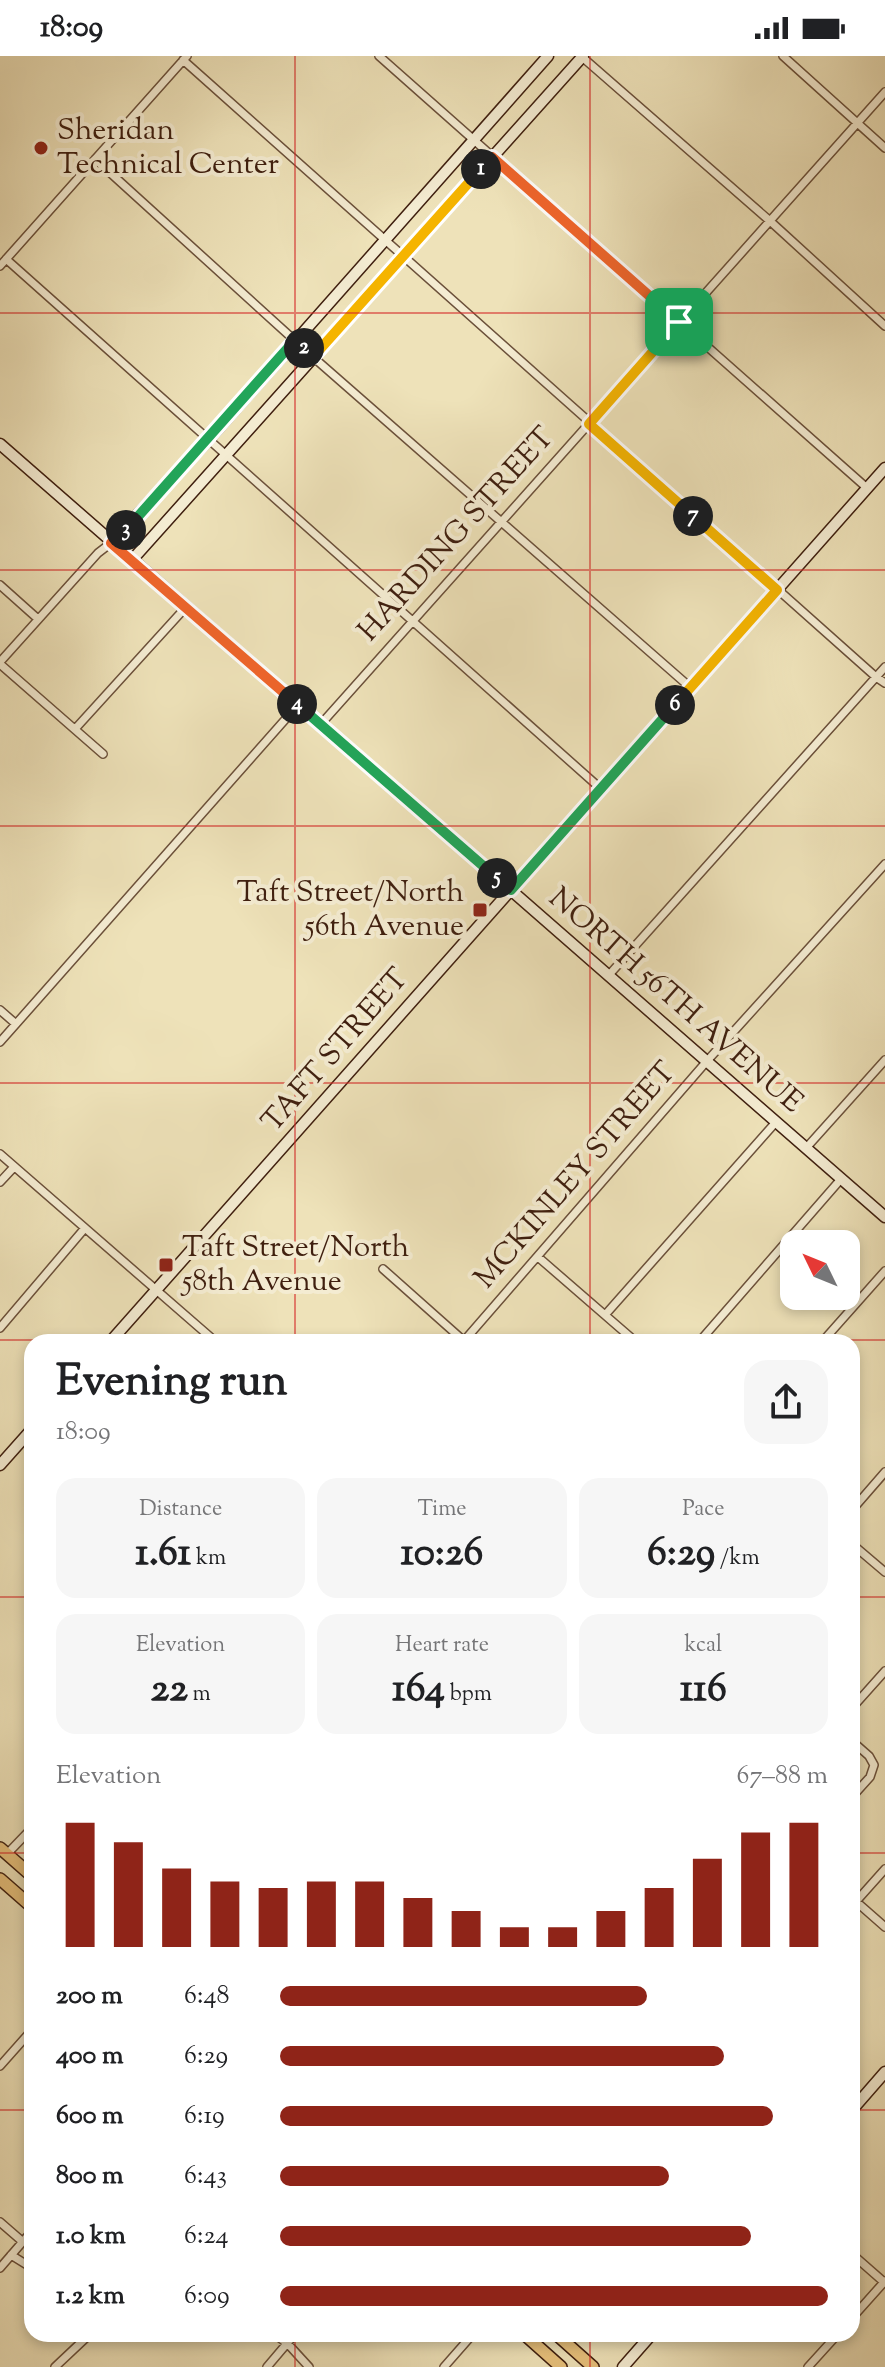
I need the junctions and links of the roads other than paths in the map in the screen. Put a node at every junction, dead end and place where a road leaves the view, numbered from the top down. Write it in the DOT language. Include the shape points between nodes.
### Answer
graph roads {
  1 [pos="379,56"];
  2 [pos="548,56"];
  3 [pos="582,56"];
  4 [pos="783,56"];
  5 [pos="185,58"];
  6 [pos="885,92"];
  7 [pos="858,123"];
  8 [pos="474,140"];
  9 [pos="885,148"];
  10 [pos="492,157"];
  11 [pos="95,159"];
  12 [pos="770,221"];
  13 [pos="385,240"];
  14 [pos="404,256"];
  15 [pos="3,262"];
  16 [pos="679,322"];
  17 [pos="885,326"];
  18 [pos="295,340"];
  19 [pos="313,357"];
  20 [pos="589,424"];
  21 [pos="208,440"];
  22 [pos="0,444"];
  23 [pos="225,456"];
  24 [pos="885,468"];
  25 [pos="867,488"];
  26 [pos="501,522"];
  27 [pos="111,543"];
  28 [pos="132,560"];
  29 [pos="0,585"];
  30 [pos="777,590"];
  31 [pos="186,607"];
  32 [pos="38,619"];
  33 [pos="411,622"];
  34 [pos="0,663"];
  35 [pos="885,667"];
  36 [pos="876,677"];
  37 [pos="885,683"];
  38 [pos="691,688"];
  39 [pos="298,705"];
  40 [pos="321,724"];
  41 [pos="75,729"];
  42 [pos="103,754"];
  43 [pos="600,788"];
  44 [pos="885,864"];
  45 [pos="511,890"];
  46 [pos="608,976"];
  47 [pos="0,1010"];
  48 [pos="16,1024"];
  49 [pos="0,1042"];
  50 [pos="885,1060"];
  51 [pos="707,1061"];
  52 [pos="776,1122"];
  53 [pos="807,1147"];
  54 [pos="0,1154"];
  55 [pos="14,1167"];
  56 [pos="841,1179"];
  57 [pos="0,1182"];
  58 [pos="885,1217"];
  59 [pos="85,1228"];
  60 [pos="538,1257"];
  61 [pos="383,1269"];
  62 [pos="885,1271"];
  63 [pos="157,1290"];
  64 [pos="605,1315"];
  65 [pos="0,1328"];
  66 [pos="117,1334"];
  67 [pos="207,1334"];
  68 [pos="456,1334"];
  69 [pos="470,1334"];
  70 [pos="627,1334"];
  71 [pos="706,1334"];
  72 [pos="829,1334"];
  73 [pos="24,1438"];
  74 [pos="0,1465"];
  75 [pos="885,1472"];
  76 [pos="860,1501"];
  77 [pos="860,1551"];
  78 [pos="885,1572"];
  79 [pos="885,1671"];
  80 [pos="860,1699"];
  81 [pos="860,1748"];
  82 [pos="860,1788"];
  83 [pos="24,1835"];
  84 [pos="2,1854"];
  85 [pos="885,1869"];
  86 [pos="24,1870"];
  87 [pos="0,1879"];
  88 [pos="860,1895"];
  89 [pos="24,1900"];
  90 [pos="860,1907"];
  91 [pos="885,1927"];
  92 [pos="24,2039"];
  93 [pos="0,2066"];
  94 [pos="885,2072"];
  95 [pos="860,2101"];
  96 [pos="0,2222"];
  97 [pos="23,2242"];
  98 [pos="11,2255"];
  99 [pos="860,2261"];
  100 [pos="24,2263"];
  101 [pos="0,2268"];
  102 [pos="885,2282"];
  103 [pos="860,2309"];
  104 [pos="82,2342"];
  105 [pos="466,2342"];
  106 [pos="533,2342"];
  107 [pos="565,2342"];
  108 [pos="645,2342"];
  109 [pos="831,2342"];
  110 [pos="287,2343"];
  111 [pos="55,2367"];
  112 [pos="267,2367"];
  113 [pos="309,2367"];
  114 [pos="444,2367"];
  115 [pos="561,2367"];
  116 [pos="593,2367"];
  117 [pos="623,2367"];
  118 [pos="808,2367"];
  1 -- 8 [label="street"];
  2 -- 8 [label="street"];
  3 -- 10 [label="street"];
  3 -- 12 [label="street"];
  4 -- 7 [label="street"];
  5 -- 11 [label="street"];
  5 -- 13 [label="street"];
  6 -- 7 [label="street, HARDING STREET"];
  7 -- 9 [label="street"];
  7 -- 12 [label="street, HARDING STREET"];
  8 -- 10 [label="street"];
  8 -- 13 [label="street"];
  10 -- 14 [label="street"];
  10 -- 16 [label="street"];
  11 -- 15 [label="street"];
  11 -- 18 [label="street"];
  12 -- 16 [label="street, HARDING STREET"];
  12 -- 17 [label="street"];
  13 -- 14 [label="street"];
  13 -- 18 [label="street"];
  14 -- 19 [label="street"];
  14 -- 20 [label="street"];
  15 -- 21 [label="street"];
  16 -- 20 [label="street, HARDING STREET"];
  16 -- 25 [label="street"];
  18 -- 19 [label="street"];
  18 -- 21 [label="street"];
  19 -- 23 [label="street"];
  19 -- 26 [label="street"];
  20 -- 26 [label="street, HARDING STREET"];
  20 -- 30 [label="street"];
  21 -- 23 [label="street"];
  21 -- 27 [label="street"];
  22 -- 27 [label="street, NORTH 56TH AVENUE"];
  23 -- 28 [label="street"];
  23 -- 33 [label="street"];
  24 -- 25 [label="street, TAFT STREET"];
  25 -- 30 [label="street, TAFT STREET"];
  26 -- 33 [label="street, HARDING STREET"];
  26 -- 38 [label="street"];
  27 -- 28 [label="street, NORTH 56TH AVENUE"];
  27 -- 32 [label="street"];
  28 -- 31 [label="street, NORTH 56TH AVENUE"];
  29 -- 32 [label="street"];
  30 -- 36 [label="street"];
  30 -- 38 [label="street, TAFT STREET"];
  31 -- 39 [label="street, NORTH 56TH AVENUE"];
  31 -- 41 [label="street"];
  32 -- 34 [label="street"];
  33 -- 40 [label="street, HARDING STREET"];
  33 -- 43 [label="street"];
  34 -- 41 [label="street"];
  35 -- 36 [label="street"];
  36 -- 37 [label="street"];
  36 -- 46 [label="street"];
  38 -- 43 [label="street, TAFT STREET"];
  39 -- 40 [label="street, NORTH 56TH AVENUE"];
  39 -- 48 [label="street"];
  40 -- 45 [label="street, NORTH 56TH AVENUE"];
  41 -- 42 [label="street"];
  43 -- 45 [label="street, TAFT STREET"];
  44 -- 51 [label="street, MCKINLEY STREET"];
  45 -- 46 [label="street, NORTH 56TH AVENUE"];
  45 -- 63 [label="street, TAFT STREET"];
  46 -- 51 [label="street, NORTH 56TH AVENUE"];
  47 -- 48 [label="street"];
  48 -- 49 [label="street"];
  50 -- 53 [label="street"];
  51 -- 52 [label="street, NORTH 56TH AVENUE"];
  51 -- 60 [label="street, MCKINLEY STREET"];
  52 -- 53 [label="street, NORTH 56TH AVENUE"];
  52 -- 64 [label="street"];
  53 -- 56 [label="street, NORTH 56TH AVENUE"];
  54 -- 55 [label="street"];
  55 -- 57 [label="street"];
  55 -- 59 [label="street"];
  56 -- 58 [label="street, NORTH 56TH AVENUE"];
  56 -- 71 [label="street"];
  59 -- 63 [label="street"];
  59 -- 65 [label="street"];
  60 -- 64 [label="street"];
  60 -- 69 [label="street, MCKINLEY STREET"];
  61 -- 68 [label="street"];
  62 -- 72 [label="street"];
  63 -- 66 [label="street, TAFT STREET"];
  63 -- 67 [label="street"];
  64 -- 70 [label="street"];
  73 -- 74 [label="street"];
  75 -- 76 [label="street"];
  77 -- 78 [label="street"];
  79 -- 80 [label="street"];
  81 -- 82 [label="street" via="874,1765"];
  83 -- 84 [label="street"];
  84 -- 86 [label="main road"];
  85 -- 88 [label="street"];
  87 -- 89 [label="main road"];
  90 -- 91 [label="street"];
  92 -- 93 [label="street"];
  94 -- 95 [label="street"];
  96 -- 97 [label="street"];
  97 -- 98 [label="street"];
  98 -- 100 [label="street"];
  98 -- 101 [label="street"];
  99 -- 102 [label="street"];
  102 -- 103 [label="street"];
  104 -- 111 [label="street"];
  105 -- 114 [label="street"];
  106 -- 115 [label="main road"];
  107 -- 116 [label="main road"];
  108 -- 117 [label="street"];
  109 -- 118 [label="street"];
  110 -- 112 [label="street"];
  110 -- 113 [label="street"];
}
